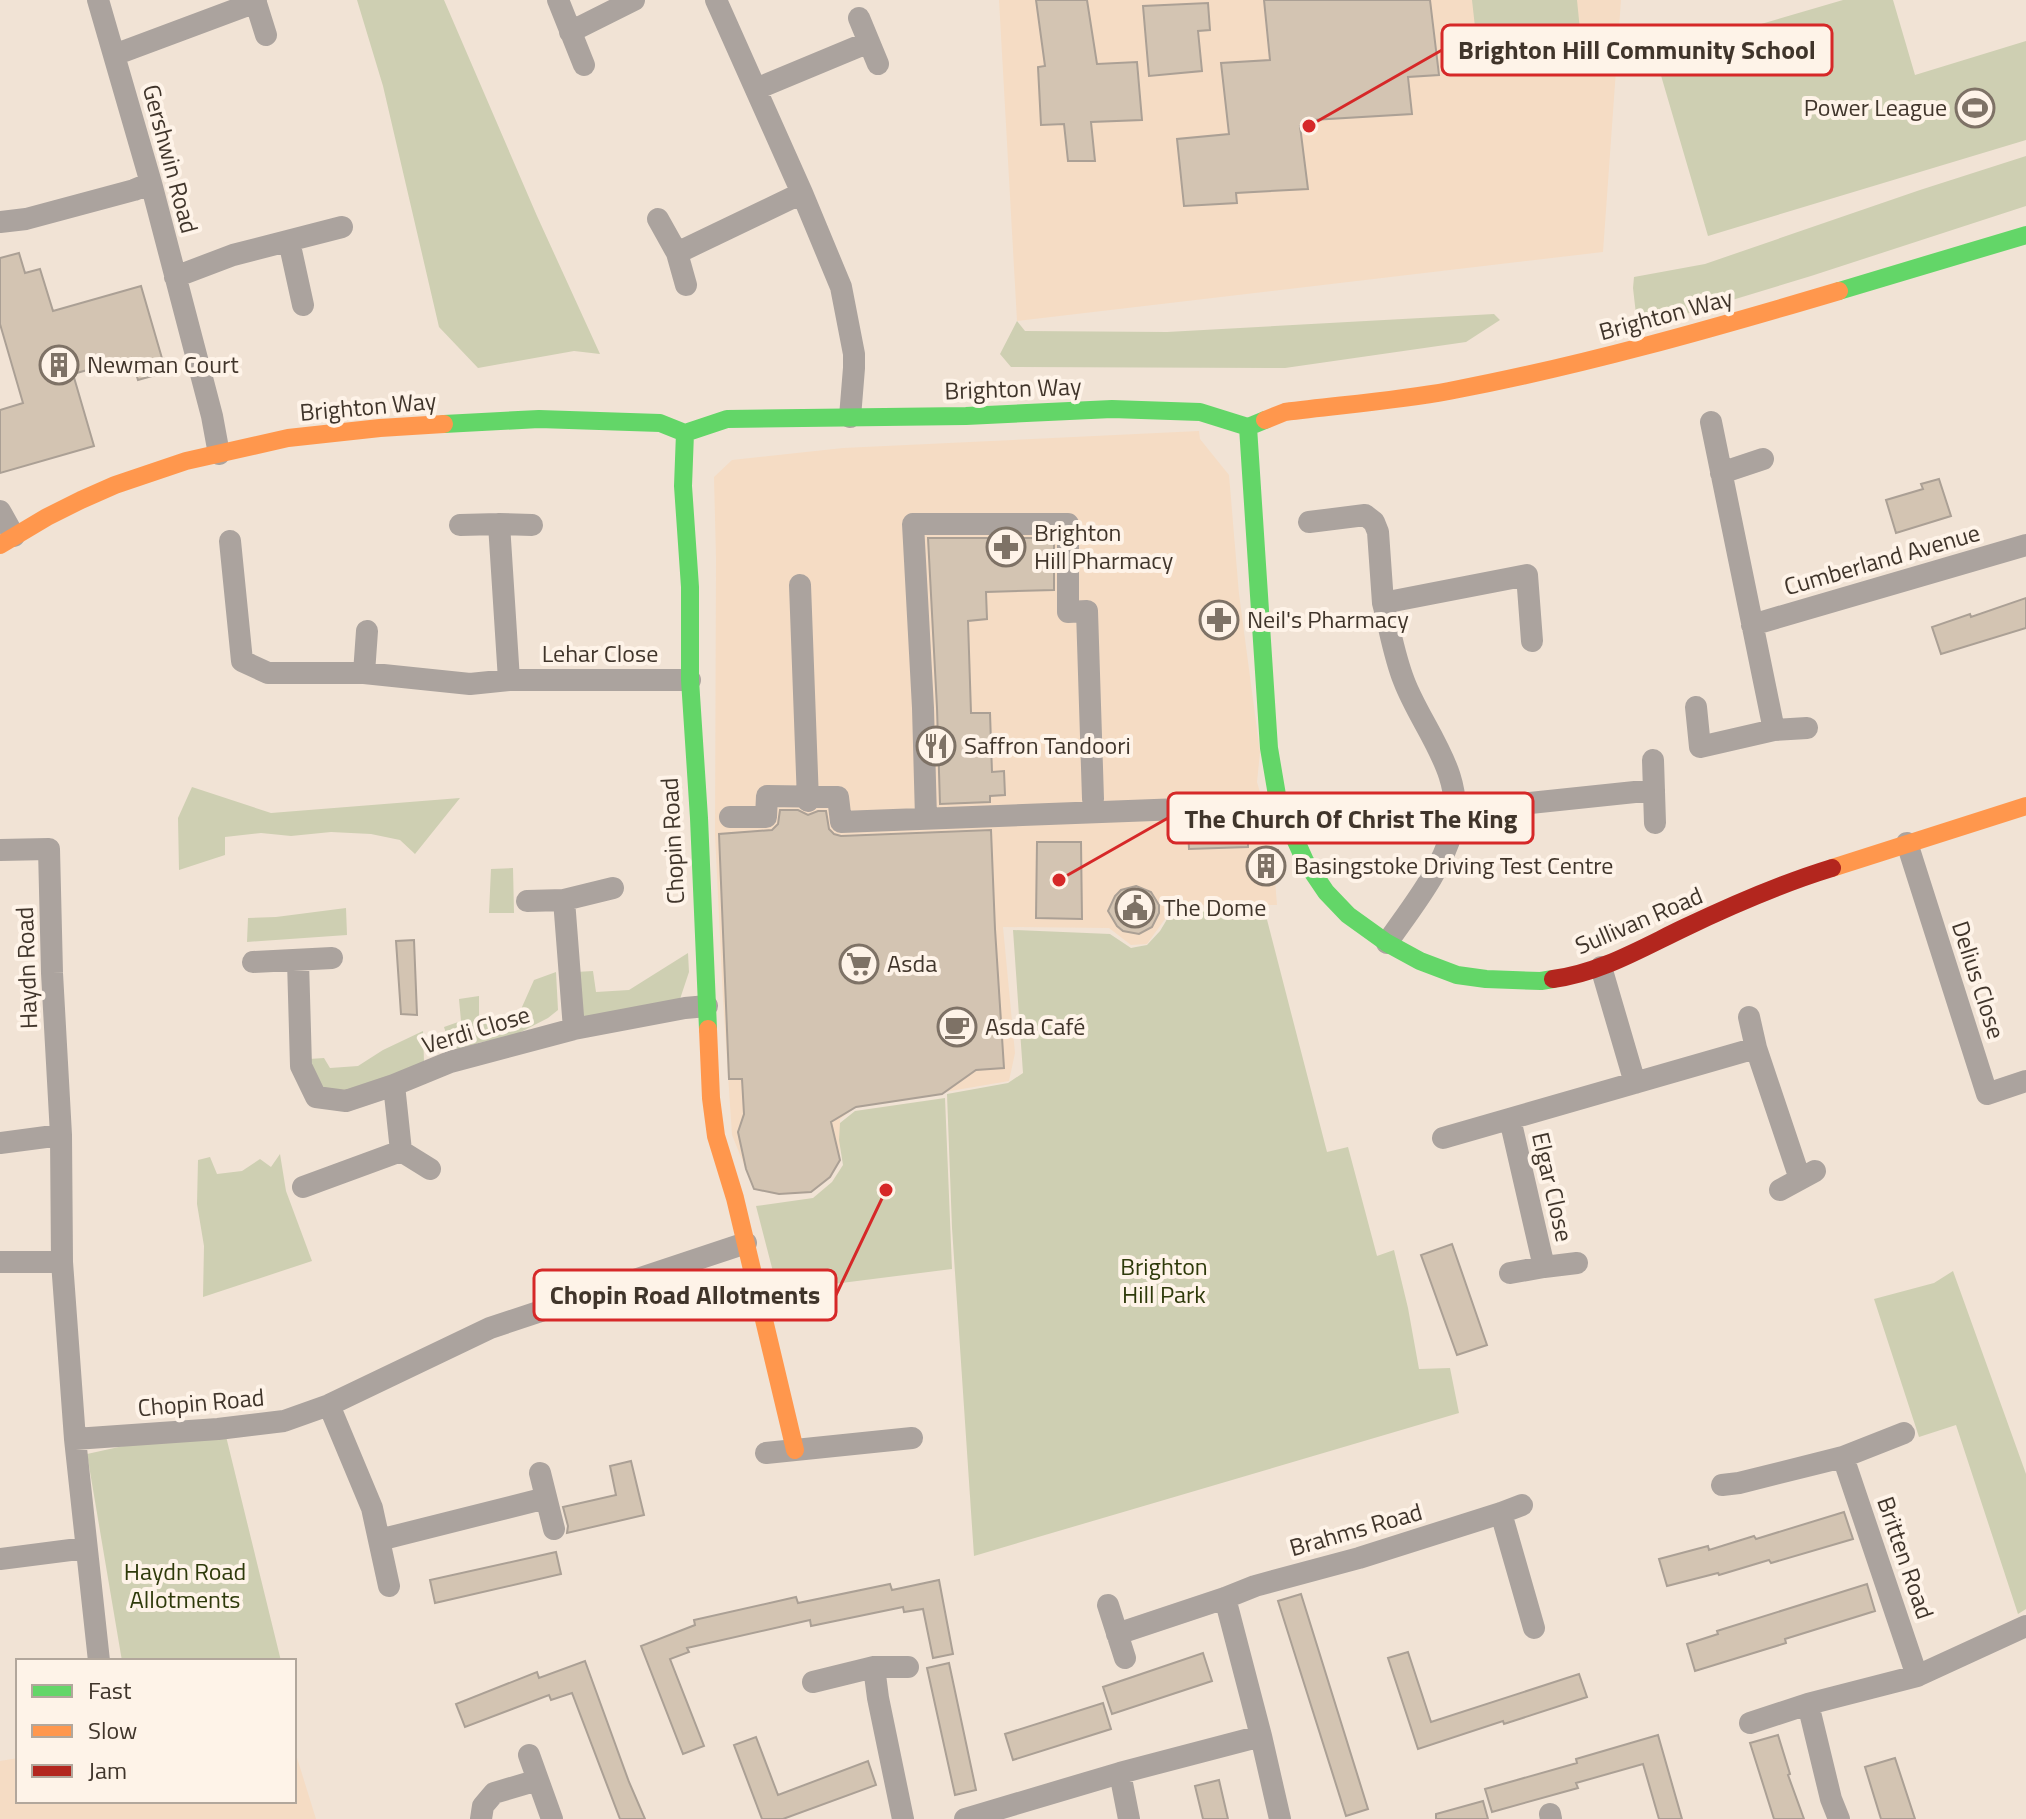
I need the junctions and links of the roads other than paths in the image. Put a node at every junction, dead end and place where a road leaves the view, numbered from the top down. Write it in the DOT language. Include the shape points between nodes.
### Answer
graph roads {
  1 [pos="98,0"];
  2 [pos="558,0"];
  3 [pos="634,0"];
  4 [pos="716,0"];
  5 [pos="255,1"];
  6 [pos="859,18"];
  7 [pos="570,32"];
  8 [pos="266,35"];
  9 [pos="869,42"];
  10 [pos="114,55"];
  11 [pos="878,64"];
  12 [pos="584,65"];
  13 [pos="756,89"];
  14 [pos="151,183"];
  15 [pos="802,193"];
  16 [pos="658,219"];
  17 [pos="0,222"];
  18 [pos="342,227"];
  19 [pos="2026,235"];
  20 [pos="289,241"];
  21 [pos="677,253"];
  22 [pos="175,277"];
  23 [pos="686,285"];
  24 [pos="303,305"];
  25 [pos="850,417"];
  26 [pos="1711,422"];
  27 [pos="1248,427"];
  28 [pos="685,433"];
  29 [pos="219,454"];
  30 [pos="1763,459"];
  31 [pos="1721,473"];
  32 [pos="0,511"];
  33 [pos="1309,522"];
  34 [pos="499,524"];
  35 [pos="460,525"];
  36 [pos="532,525"];
  37 [pos="7,540"];
  38 [pos="230,541"];
  39 [pos="2026,545"];
  40 [pos="800,585"];
  41 [pos="1383,603"];
  42 [pos="1752,625"];
  43 [pos="367,631"];
  44 [pos="1532,641"];
  45 [pos="364,673"];
  46 [pos="509,680"];
  47 [pos="690,680"];
  48 [pos="1696,707"];
  49 [pos="1807,728"];
  50 [pos="1774,730"];
  51 [pos="1653,760"];
  52 [pos="1654,790"];
  53 [pos="808,798"];
  54 [pos="1093,799"];
  55 [pos="1278,801"];
  56 [pos="2026,806"];
  57 [pos="1454,811"];
  58 [pos="730,817"];
  59 [pos="926,818"];
  60 [pos="1655,823"];
  61 [pos="1907,843"];
  62 [pos="0,850"];
  63 [pos="613,888"];
  64 [pos="564,900"];
  65 [pos="527,901"];
  66 [pos="1387,943"];
  67 [pos="332,958"];
  68 [pos="298,961"];
  69 [pos="253,962"];
  70 [pos="1601,967"];
  71 [pos="707,1006"];
  72 [pos="1749,1017"];
  73 [pos="574,1029"];
  74 [pos="1756,1048"];
  75 [pos="2026,1081"];
  76 [pos="1635,1083"];
  77 [pos="394,1085"];
  78 [pos="1510,1119"];
  79 [pos="61,1135"];
  80 [pos="1443,1138"];
  81 [pos="0,1143"];
  82 [pos="401,1151"];
  83 [pos="430,1169"];
  84 [pos="1798,1180"];
  85 [pos="303,1187"];
  86 [pos="746,1243"];
  87 [pos="0,1262"];
  88 [pos="62,1262"];
  89 [pos="1577,1263"];
  90 [pos="1544,1267"];
  91 [pos="1510,1273"];
  92 [pos="329,1405"];
  93 [pos="1904,1433"];
  94 [pos="912,1438"];
  95 [pos="75,1439"];
  96 [pos="795,1450"];
  97 [pos="766,1453"];
  98 [pos="1843,1457"];
  99 [pos="540,1473"];
  100 [pos="1722,1485"];
  101 [pos="546,1498"];
  102 [pos="554,1529"];
  103 [pos="379,1540"];
  104 [pos="86,1548"];
  105 [pos="0,1559"];
  106 [pos="389,1586"];
  107 [pos="1225,1598"];
  108 [pos="1108,1605"];
  109 [pos="2026,1626"];
  110 [pos="1534,1628"];
  111 [pos="1117,1634"];
  112 [pos="1125,1658"];
  113 [pos="99,1659"];
  114 [pos="874,1667"];
  115 [pos="908,1667"];
  116 [pos="1917,1676"];
  117 [pos="813,1682"];
  118 [pos="1808,1704"];
  119 [pos="1750,1723"];
  120 [pos="1261,1736"];
  121 [pos="529,1755"];
  122 [pos="1120,1773"];
  123 [pos="538,1780"];
  124 [pos="481,1819"];
  125 [pos="552,1819"];
  126 [pos="903,1819"];
  127 [pos="965,1819"];
  128 [pos="1129,1819"];
  129 [pos="1280,1819"];
  130 [pos="1839,1819"];
  1 -- 10 [label="street, Gershwin Road"];
  2 -- 7 [label="street"];
  3 -- 7 [label="street"];
  4 -- 13 [label="street"];
  5 -- 8 [label="street"];
  5 -- 10 [label="street"];
  6 -- 9 [label="street"];
  7 -- 12 [label="street"];
  9 -- 11 [label="street"];
  9 -- 13 [label="street"];
  10 -- 14 [label="street, Gershwin Road"];
  13 -- 15 [label="street"];
  14 -- 17 [label="street"];
  14 -- 22 [label="street, Gershwin Road"];
  15 -- 21 [label="street"];
  15 -- 25 [label="street" via="841,287 854,354"];
  16 -- 21 [label="street"];
  18 -- 20 [label="street, Gershwin Road"];
  19 -- 27 [label="street, Brighton Way" via="1626,351 1445,392 1285,412"];
  20 -- 22 [label="street, Gershwin Road"];
  20 -- 24 [label="street"];
  21 -- 23 [label="street"];
  22 -- 29 [label="street, Gershwin Road"];
  25 -- 27 [label="street, Brighton Way" via="1166,410 1200,412"];
  25 -- 28 [label="street, Brighton Way" via="727,419"];
  26 -- 31 [label="street"];
  27 -- 55 [label="street, Sullivan Road" via="1265,702"];
  28 -- 29 [label="street, Brighton Way" via="660,423 539,419 365,429 288,438"];
  28 -- 47 [label="street, Chopin Road"];
  29 -- 37 [label="street, Brighton Way" via="115,485"];
  30 -- 31 [label="street"];
  31 -- 42 [label="street"];
  32 -- 37 [label="street"];
  33 -- 41 [label="street" via="1370,518 1378,532"];
  34 -- 35 [label="street"];
  34 -- 36 [label="street"];
  34 -- 46 [label="street, Lehar Close"];
  38 -- 45 [label="street, Lehar Close" via="242,661 268,673"];
  39 -- 42 [label="street, Cumberland Avenue"];
  40 -- 53 [label="street"];
  41 -- 44 [label="street" via="1527,575"];
  41 -- 57 [label="street" via="1404,681 1448,767"];
  42 -- 50 [label="street"];
  43 -- 45 [label="street"];
  45 -- 46 [label="street, Lehar Close" via="470,684"];
  46 -- 47 [label="street, Lehar Close"];
  47 -- 71 [label="street, Chopin Road"];
  48 -- 50 [label="street" via="1700,747"];
  49 -- 50 [label="street"];
  51 -- 52 [label="street"];
  52 -- 57 [label="street"];
  52 -- 60 [label="street"];
  53 -- 58 [label="street" via="767,796 766,817"];
  53 -- 59 [label="street" via="838,797 841,822"];
  54 -- 59 [label="street" via="1087,611 1068,612 1068,524 913,524"];
  55 -- 59 [label="street" via="1260,806"];
  55 -- 66 [label="street, Sullivan Road" via="1305,861 1326,892"];
  56 -- 61 [label="street, Sullivan Road"];
  57 -- 66 [label="street" via="1452,830 1433,874"];
  61 -- 70 [label="street, Sullivan Road" via="1812,874"];
  61 -- 75 [label="street, Delius Close" via="1987,1094"];
  62 -- 79 [label="street, Haydn Road" via="49,849"];
  63 -- 64 [label="street"];
  64 -- 65 [label="street"];
  64 -- 73 [label="street"];
  66 -- 70 [label="street, Sullivan Road" via="1432,966 1486,979 1541,981"];
  67 -- 68 [label="street"];
  68 -- 69 [label="street"];
  68 -- 77 [label="street, Verdi Close" via="301,1066 316,1097 346,1101"];
  70 -- 76 [label="street"];
  71 -- 73 [label="street, Verdi Close"];
  71 -- 86 [label="street, Chopin Road" via="716,1136"];
  72 -- 74 [label="street"];
  73 -- 77 [label="street, Verdi Close" via="450,1062"];
  74 -- 76 [label="street, Elgar Close"];
  74 -- 84 [label="street"];
  76 -- 78 [label="street, Elgar Close"];
  77 -- 82 [label="street"];
  78 -- 80 [label="street, Elgar Close"];
  78 -- 90 [label="street, Elgar Close"];
  79 -- 81 [label="street"];
  79 -- 88 [label="street, Haydn Road"];
  82 -- 83 [label="street"];
  82 -- 85 [label="street"];
  86 -- 92 [label="street, Chopin Road" via="490,1328"];
  86 -- 96 [label="street, Chopin Road"];
  87 -- 88 [label="street"];
  88 -- 95 [label="street, Haydn Road"];
  89 -- 90 [label="street, Elgar Close"];
  90 -- 91 [label="street, Elgar Close"];
  92 -- 95 [label="street, Chopin Road" via="284,1421"];
  92 -- 103 [label="street" via="372,1508"];
  93 -- 98 [label="street"];
  94 -- 96 [label="street"];
  95 -- 104 [label="street, Haydn Road"];
  96 -- 97 [label="street"];
  98 -- 100 [label="street"];
  98 -- 116 [label="street, Britten Road"];
  99 -- 101 [label="street"];
  101 -- 102 [label="street"];
  101 -- 103 [label="street"];
  103 -- 106 [label="street"];
  104 -- 105 [label="street"];
  104 -- 113 [label="street, Haydn Road"];
  107 -- 110 [label="street, Brahms Road" via="1512,1509"];
  107 -- 111 [label="street, Brahms Road"];
  107 -- 120 [label="street"];
  108 -- 111 [label="street"];
  109 -- 116 [label="street"];
  111 -- 112 [label="street"];
  114 -- 115 [label="street"];
  114 -- 117 [label="street"];
  114 -- 126 [label="street"];
  116 -- 118 [label="street"];
  118 -- 119 [label="street"];
  118 -- 130 [label="street"];
  120 -- 122 [label="street"];
  120 -- 129 [label="street"];
  121 -- 123 [label="street"];
  122 -- 127 [label="street"];
  122 -- 128 [label="street"];
  123 -- 124 [label="street" via="494,1793 483,1806"];
  123 -- 125 [label="street"];
}
